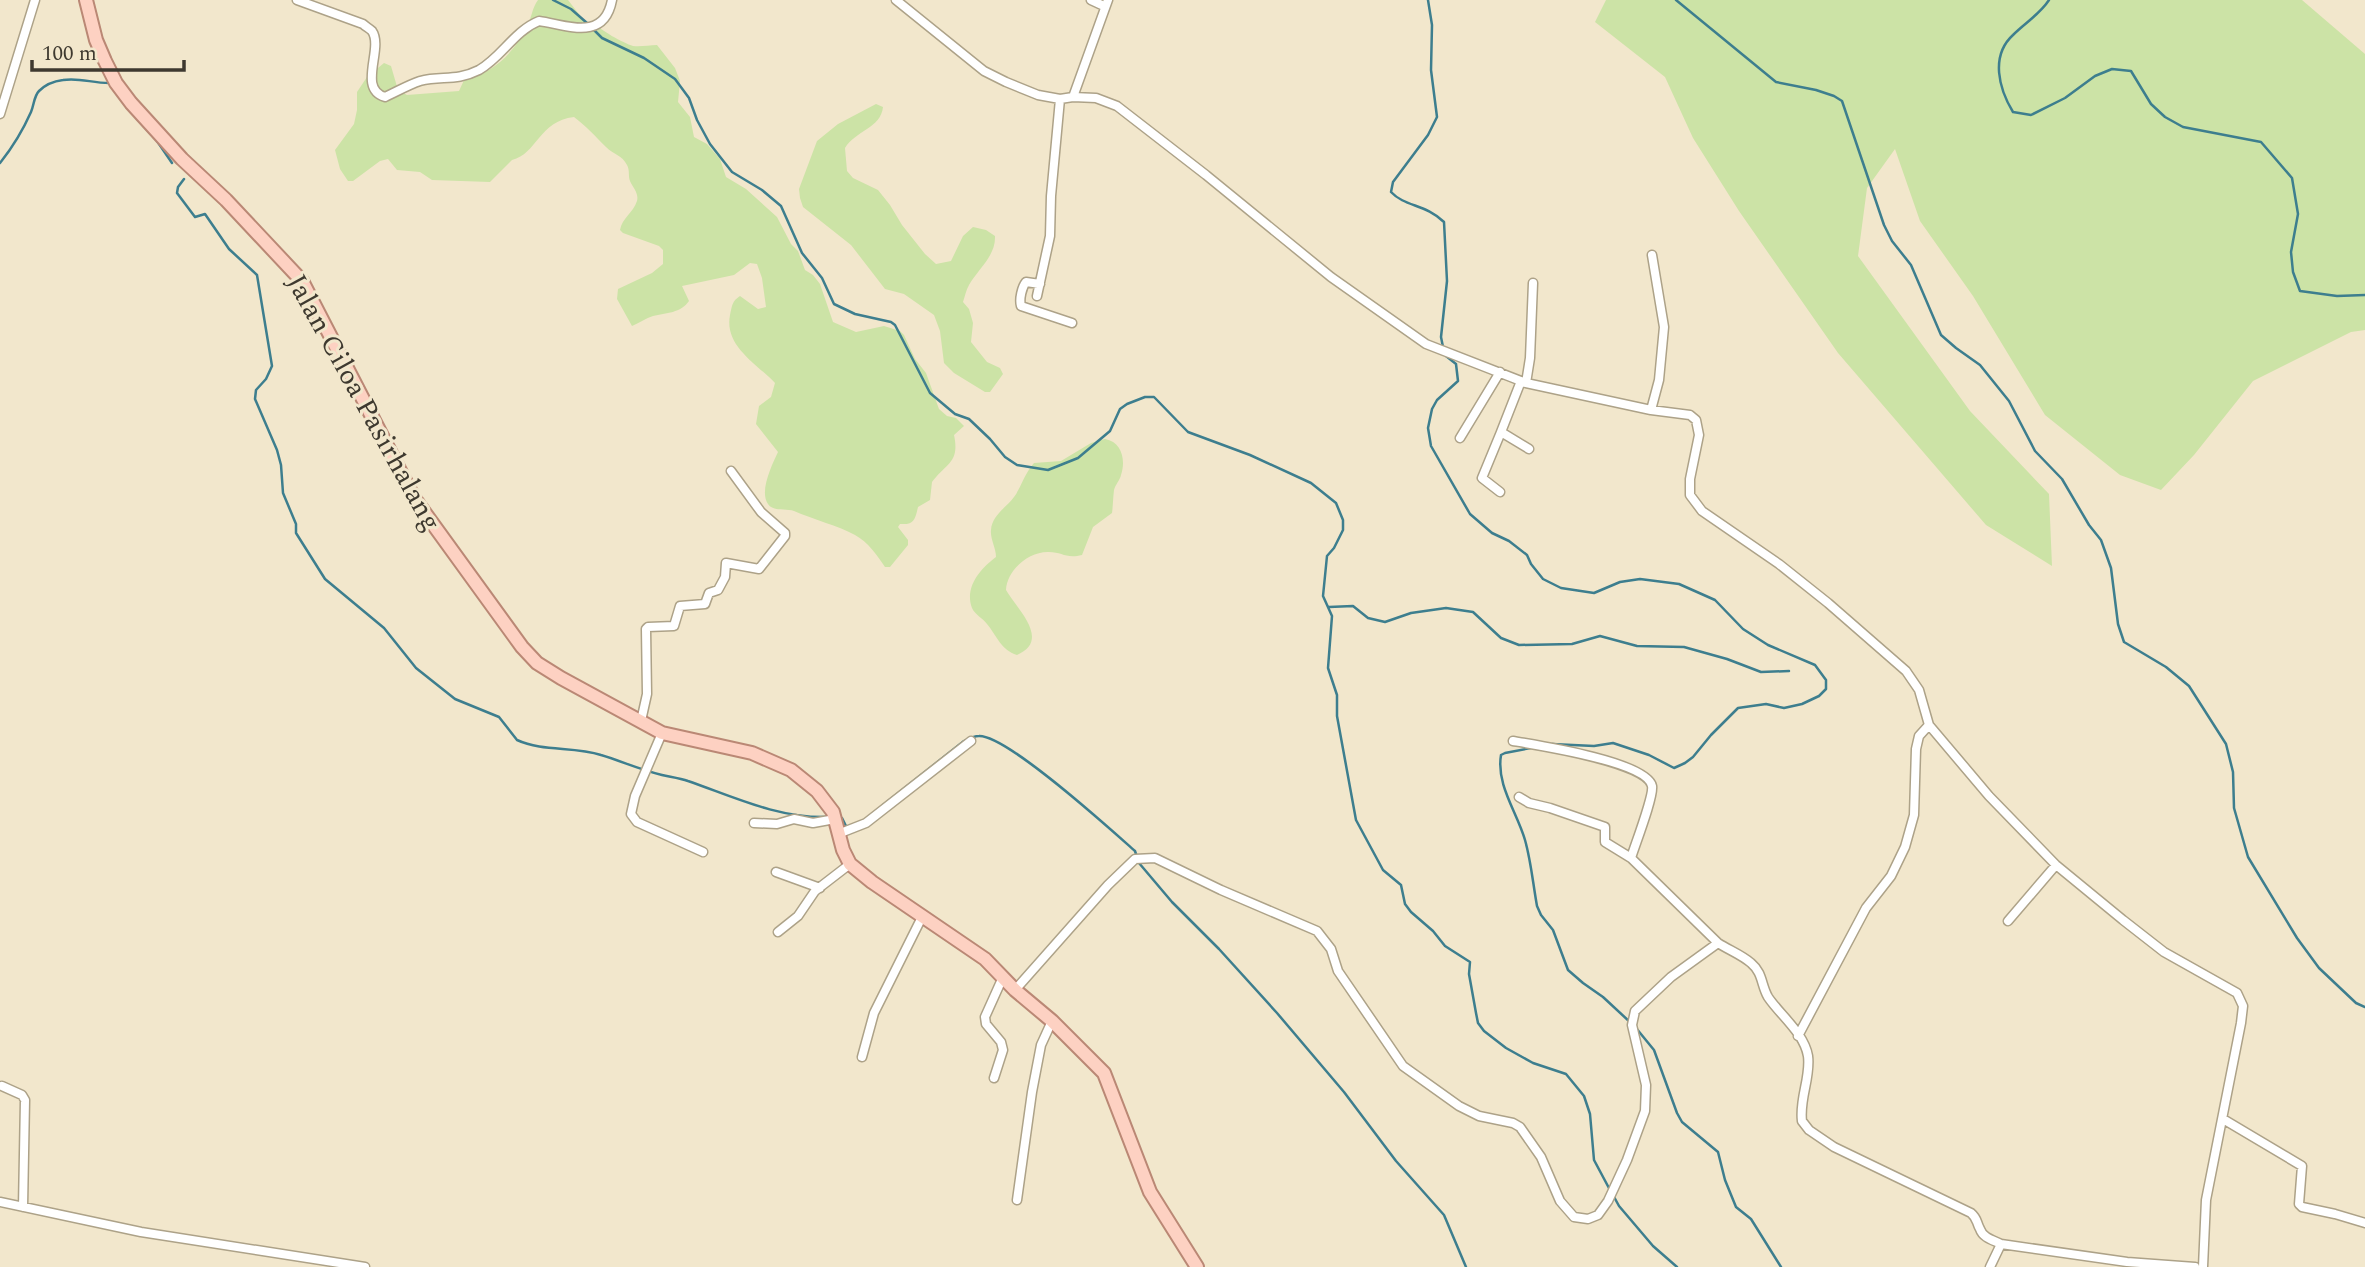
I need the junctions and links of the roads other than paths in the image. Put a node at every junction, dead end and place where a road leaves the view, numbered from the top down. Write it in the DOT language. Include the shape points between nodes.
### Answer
graph roads {
  1 [pos="36,0"];
  2 [pos="86,0"];
  3 [pos="297,0"];
  4 [pos="612,0"];
  5 [pos="896,0"];
  6 [pos="1091,0"];
  7 [pos="1106,3"];
  8 [pos="3,95"];
  9 [pos="1073,97"];
  10 [pos="1060,99"];
  11 [pos="0,114"];
  12 [pos="1653,255"];
  13 [pos="1533,283"];
  14 [pos="1040,284"];
  15 [pos="1037,296"];
  16 [pos="1072,323"];
  17 [pos="1500,372"];
  18 [pos="1523,382"];
  19 [pos="1651,410"];
  20 [pos="1501,432"];
  21 [pos="1460,438"];
  22 [pos="1529,449"];
  23 [pos="731,471"];
  24 [pos="1500,492"];
  25 [pos="641,721"];
  26 [pos="1929,725"];
  27 [pos="662,733"];
  28 [pos="971,741"];
  29 [pos="1513,741"];
  30 [pos="1519,797"];
  31 [pos="835,819"];
  32 [pos="754,823"];
  33 [pos="838,834"];
  34 [pos="703,852"];
  35 [pos="1631,858"];
  36 [pos="850,864"];
  37 [pos="2056,865"];
  38 [pos="776,872"];
  39 [pos="820,888"];
  40 [pos="923,915"];
  41 [pos="2008,921"];
  42 [pos="778,932"];
  43 [pos="1718,943"];
  44 [pos="1003,977"];
  45 [pos="1016,990"];
  46 [pos="1052,1021"];
  47 [pos="1798,1036"];
  48 [pos="862,1056"];
  49 [pos="994,1078"];
  50 [pos="2,1086"];
  51 [pos="2223,1119"];
  52 [pos="1017,1200"];
  53 [pos="0,1202"];
  54 [pos="23,1208"];
  55 [pos="2365,1223"];
  56 [pos="2000,1244"];
  57 [pos="365,1267"];
  58 [pos="1197,1267"];
  59 [pos="1990,1267"];
  60 [pos="2195,1267"];
  61 [pos="2203,1267"];
  1 -- 8 [label="street"];
  2 -- 25 [label="main road, Jalan Ciloa Pasirhalang" via="105,61 131,103 302,281 414,498 514,639 542,666"];
  3 -- 4 [label="street" via="372,31 373,88 384,97 422,81 454,79 479,70 538,21 577,27 600,23"];
  5 -- 10 [label="street" via="984,71 1038,95"];
  6 -- 7 [label="street"];
  7 -- 9 [label="street"];
  8 -- 11 [label="street"];
  9 -- 10 [label="street"];
  9 -- 17 [label="street" via="1096,98 1117,106 1321,269 1426,344"];
  10 -- 14 [label="street" via="1050,236"];
  12 -- 19 [label="street" via="1664,327"];
  13 -- 18 [label="street" via="1530,358"];
  14 -- 15 [label="street"];
  14 -- 16 [label="street" via="1024,284 1021,306"];
  17 -- 18 [label="street"];
  17 -- 21 [label="street"];
  18 -- 19 [label="street"];
  18 -- 20 [label="street"];
  19 -- 26 [label="street" via="1690,415 1699,425 1699,445 1689,479 1693,501 1799,579 1906,671 1919,690"];
  20 -- 22 [label="street"];
  20 -- 24 [label="street" via="1482,478"];
  23 -- 25 [label="street" via="785,536 759,569 726,563 718,590 709,593 705,604 680,607 674,626 646,629 647,694"];
  25 -- 27 [label="main road, Jalan Ciloa Pasirhalang"];
  26 -- 37 [label="street"];
  26 -- 47 [label="street" via="1919,736 1916,749 1914,816 1905,847 1891,876 1866,908"];
  27 -- 31 [label="main road, Jalan Ciloa Pasirhalang" via="752,753 791,770 817,791"];
  27 -- 34 [label="street" via="631,814 637,822"];
  28 -- 33 [label="street" via="866,823"];
  29 -- 35 [label="street" via="1601,759 1649,779 1652,792"];
  30 -- 35 [label="street" via="1600,824 1606,828 1605,842"];
  31 -- 32 [label="street"];
  31 -- 33 [label="main road, Jalan Ciloa Pasirhalang"];
  33 -- 36 [label="main road, Jalan Ciloa Pasirhalang"];
  35 -- 43 [label="street"];
  36 -- 39 [label="street"];
  36 -- 40 [label="main road"];
  37 -- 41 [label="street"];
  37 -- 51 [label="street" via="2164,952 2241,998 2241,1023"];
  38 -- 39 [label="street"];
  39 -- 42 [label="street"];
  40 -- 44 [label="main road"];
  40 -- 48 [label="street" via="874,1013"];
  43 -- 45 [label="street" via="1635,1011 1633,1025 1646,1085 1645,1111 1608,1201 1588,1219 1574,1217 1565,1209 1541,1157 1520,1127 1459,1106 1403,1066 1344,981 1331,949 1317,931 1156,858 1135,859"];
  43 -- 47 [label="street" via="1750,962"];
  44 -- 45 [label="main road"];
  44 -- 49 [label="street" via="985,1017 1003,1050"];
  45 -- 46 [label="main road"];
  46 -- 52 [label="street" via="1041,1045"];
  46 -- 58 [label="main road" via="1108,1080 1150,1192"];
  47 -- 56 [label="street" via="1808,1057 1801,1112 1809,1130 1834,1147 1971,1213 1984,1235"];
  50 -- 54 [label="street" via="25,1100"];
  51 -- 55 [label="street" via="2302,1166 2302,1207"];
  51 -- 61 [label="street" via="2206,1200"];
  53 -- 54 [label="street"];
  54 -- 57 [label="street" via="141,1232"];
  56 -- 59 [label="street"];
  56 -- 60 [label="street"];
}
